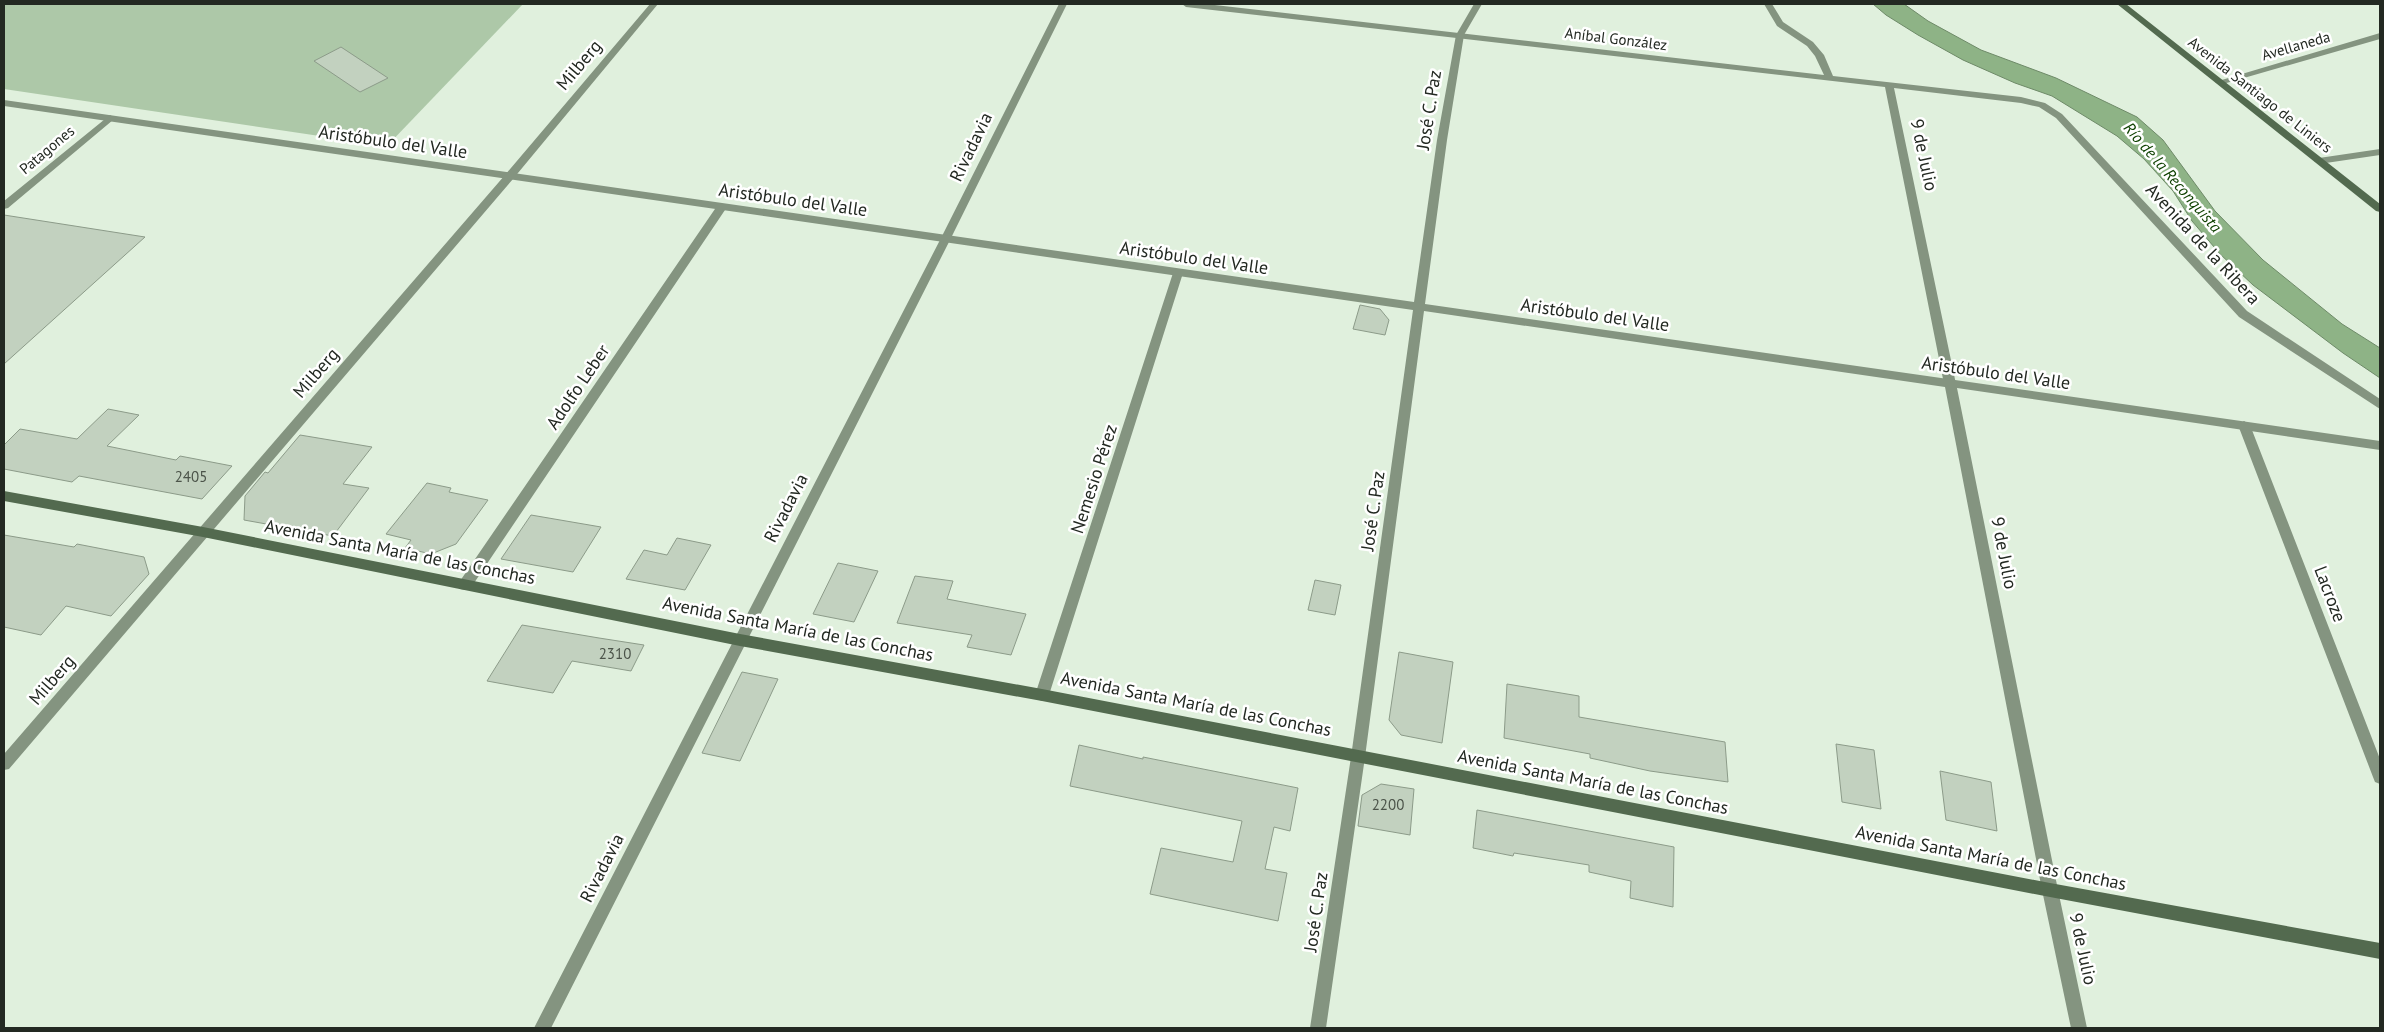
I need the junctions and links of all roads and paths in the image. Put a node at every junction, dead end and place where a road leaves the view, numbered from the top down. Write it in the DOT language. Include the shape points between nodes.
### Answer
graph roads {
  1 [pos="654,4"];
  2 [pos="1063,4"];
  3 [pos="1186,4"];
  4 [pos="1478,4"];
  5 [pos="1768,4"];
  6 [pos="2121,4"];
  7 [pos="1224,6"];
  8 [pos="1460,35"];
  9 [pos="2380,36"];
  10 [pos="1830,78"];
  11 [pos="2220,82"];
  12 [pos="1889,85"];
  13 [pos="4,103"];
  14 [pos="2042,106"];
  15 [pos="110,118"];
  16 [pos="2380,152"];
  17 [pos="2319,161"];
  18 [pos="509,177"];
  19 [pos="4,206"];
  20 [pos="721,208"];
  21 [pos="2380,209"];
  22 [pos="946,240"];
  23 [pos="1178,273"];
  24 [pos="1420,308"];
  25 [pos="1950,384"];
  26 [pos="2380,405"];
  27 [pos="2244,425"];
  28 [pos="2380,445"];
  29 [pos="4,496"];
  30 [pos="204,532"];
  31 [pos="465,585"];
  32 [pos="740,640"];
  33 [pos="1042,695"];
  34 [pos="1358,757"];
  35 [pos="4,764"];
  36 [pos="2380,777"];
  37 [pos="2050,890"];
  38 [pos="2380,951"];
  39 [pos="542,1028"];
  40 [pos="1318,1028"];
  41 [pos="2079,1028"];
  1 -- 18 [label="street, Milberg"];
  2 -- 22 [label="street, Rivadavia"];
  3 -- 7 [label="street, Aníbal González"];
  4 -- 8 [label="street, José C. Paz"];
  5 -- 10 [label="street" via="1780,24 1810,44"];
  6 -- 11 [label="main road, Avenida Santiago de Liniers"];
  7 -- 8 [label="street, Aníbal González"];
  8 -- 10 [label="street, Aníbal González"];
  8 -- 24 [label="street, José C. Paz" via="1442,140"];
  9 -- 11 [label="street, Avellaneda"];
  10 -- 12 [label="street, Aníbal González"];
  11 -- 17 [label="main road, Avenida Santiago de Liniers"];
  12 -- 14 [label="street, Aníbal González" via="2021,100"];
  12 -- 25 [label="street, 9 de Julio"];
  13 -- 15 [label="street, Aristóbulo del Valle"];
  14 -- 26 [label="street, Avenida de la Ribera" via="2059,116 2243,314"];
  15 -- 18 [label="street, Aristóbulo del Valle"];
  15 -- 19 [label="street, Patagones"];
  16 -- 17 [label="street"];
  17 -- 21 [label="main road, Avenida Santiago de Liniers"];
  18 -- 20 [label="street, Aristóbulo del Valle"];
  18 -- 30 [label="street, Milberg"];
  20 -- 22 [label="street, Aristóbulo del Valle"];
  20 -- 31 [label="street, Adolfo Leber"];
  22 -- 23 [label="street, Aristóbulo del Valle"];
  22 -- 32 [label="street, Rivadavia"];
  23 -- 24 [label="street, Aristóbulo del Valle"];
  23 -- 33 [label="street, Nemesio Pérez"];
  24 -- 25 [label="street, Aristóbulo del Valle"];
  24 -- 34 [label="street, José C. Paz"];
  25 -- 27 [label="street, Aristóbulo del Valle"];
  25 -- 37 [label="street, 9 de Julio"];
  27 -- 28 [label="street, Aristóbulo del Valle"];
  27 -- 36 [label="street, Lacroze"];
  29 -- 30 [label="main road, Avenida Santa María de las Conchas"];
  30 -- 31 [label="main road, Avenida Santa María de las Conchas"];
  30 -- 35 [label="street, Milberg"];
  31 -- 32 [label="main road, Avenida Santa María de las Conchas"];
  32 -- 33 [label="main road, Avenida Santa María de las Conchas"];
  32 -- 39 [label="street, Rivadavia"];
  33 -- 34 [label="main road, Avenida Santa María de las Conchas"];
  34 -- 37 [label="main road, Avenida Santa María de las Conchas"];
  34 -- 40 [label="street, José C. Paz"];
  37 -- 38 [label="main road, Avenida Santa María de las Conchas"];
  37 -- 41 [label="street, 9 de Julio"];
}
